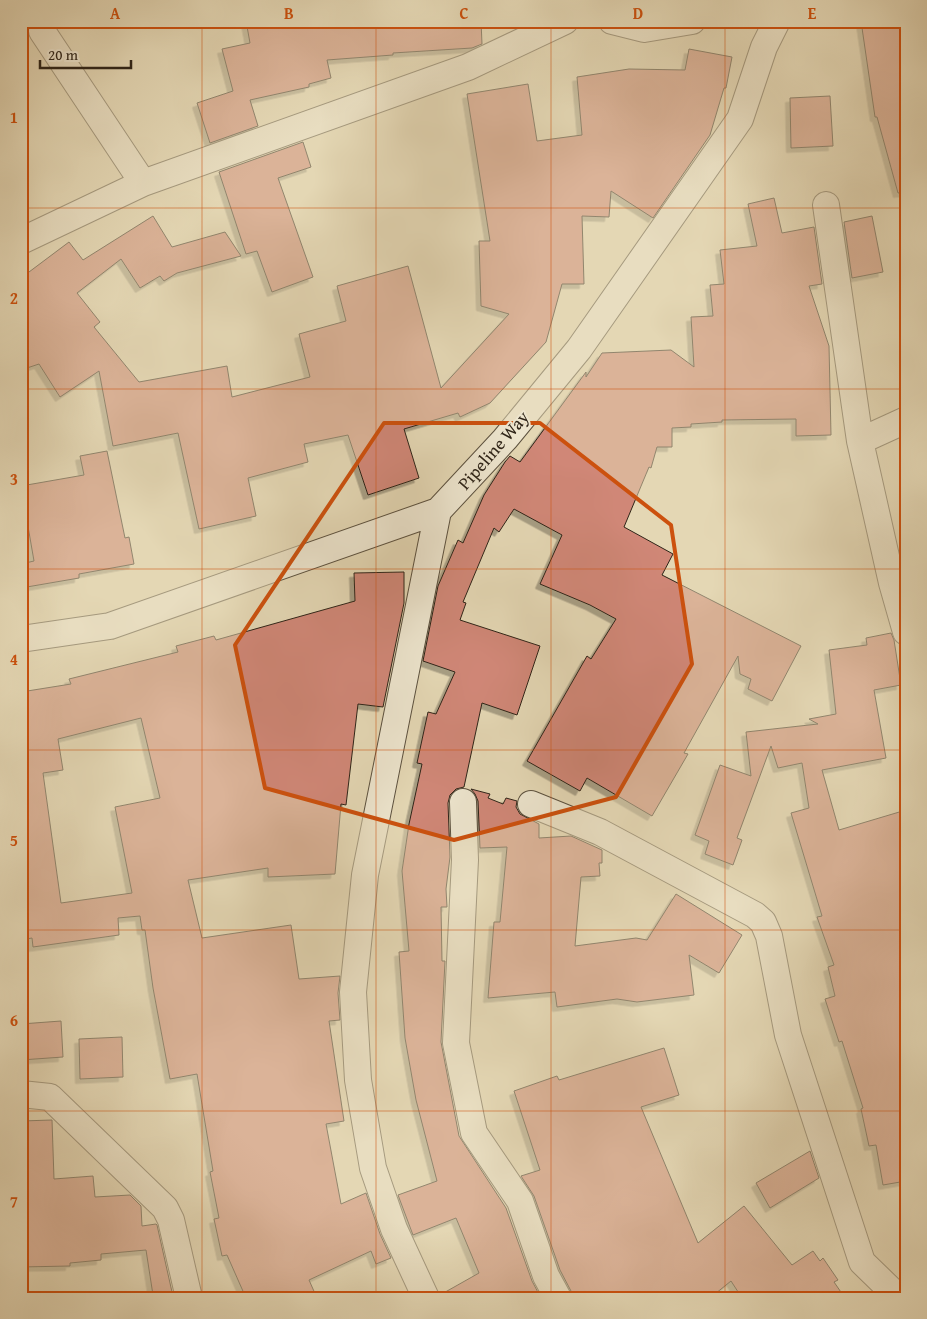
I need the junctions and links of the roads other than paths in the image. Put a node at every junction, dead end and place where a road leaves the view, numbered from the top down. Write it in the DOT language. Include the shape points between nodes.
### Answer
graph roads {
  1 [pos="566,21"];
  2 [pos="612,21"];
  3 [pos="692,21"];
  4 [pos="777,21"];
  5 [pos="42,31"];
  6 [pos="142,182"];
  7 [pos="826,205"];
  8 [pos="21,241"];
  9 [pos="906,420"];
  10 [pos="860,441"];
  11 [pos="438,511"];
  12 [pos="899,587"];
  13 [pos="906,632"];
  14 [pos="21,639"];
  15 [pos="463,802"];
  16 [pos="530,804"];
  17 [pos="21,1094"];
  18 [pos="189,1298"];
  19 [pos="426,1298"];
  20 [pos="558,1298"];
  21 [pos="899,1298"];
  1 -- 6 [label="street" via="468,67"];
  2 -- 3 [label="street" via="644,28"];
  4 -- 11 [label="street, Pipeline Way" via="764,46 740,119 578,349 505,439"];
  5 -- 6 [label="street"];
  6 -- 8 [label="street"];
  7 -- 10 [label="street"];
  9 -- 10 [label="street"];
  10 -- 12 [label="street"];
  11 -- 14 [label="street, Pipeline Way" via="110,626"];
  11 -- 19 [label="street" via="365,875 353,992 358,1080 373,1168 394,1229"];
  12 -- 13 [label="street"];
  15 -- 20 [label="street" via="465,860 456,1043 474,1133 520,1202 546,1276"];
  16 -- 21 [label="street" via="600,832 763,922 788,1035 862,1262"];
  17 -- 18 [label="street" via="50,1097 165,1208 171,1220"];
}
